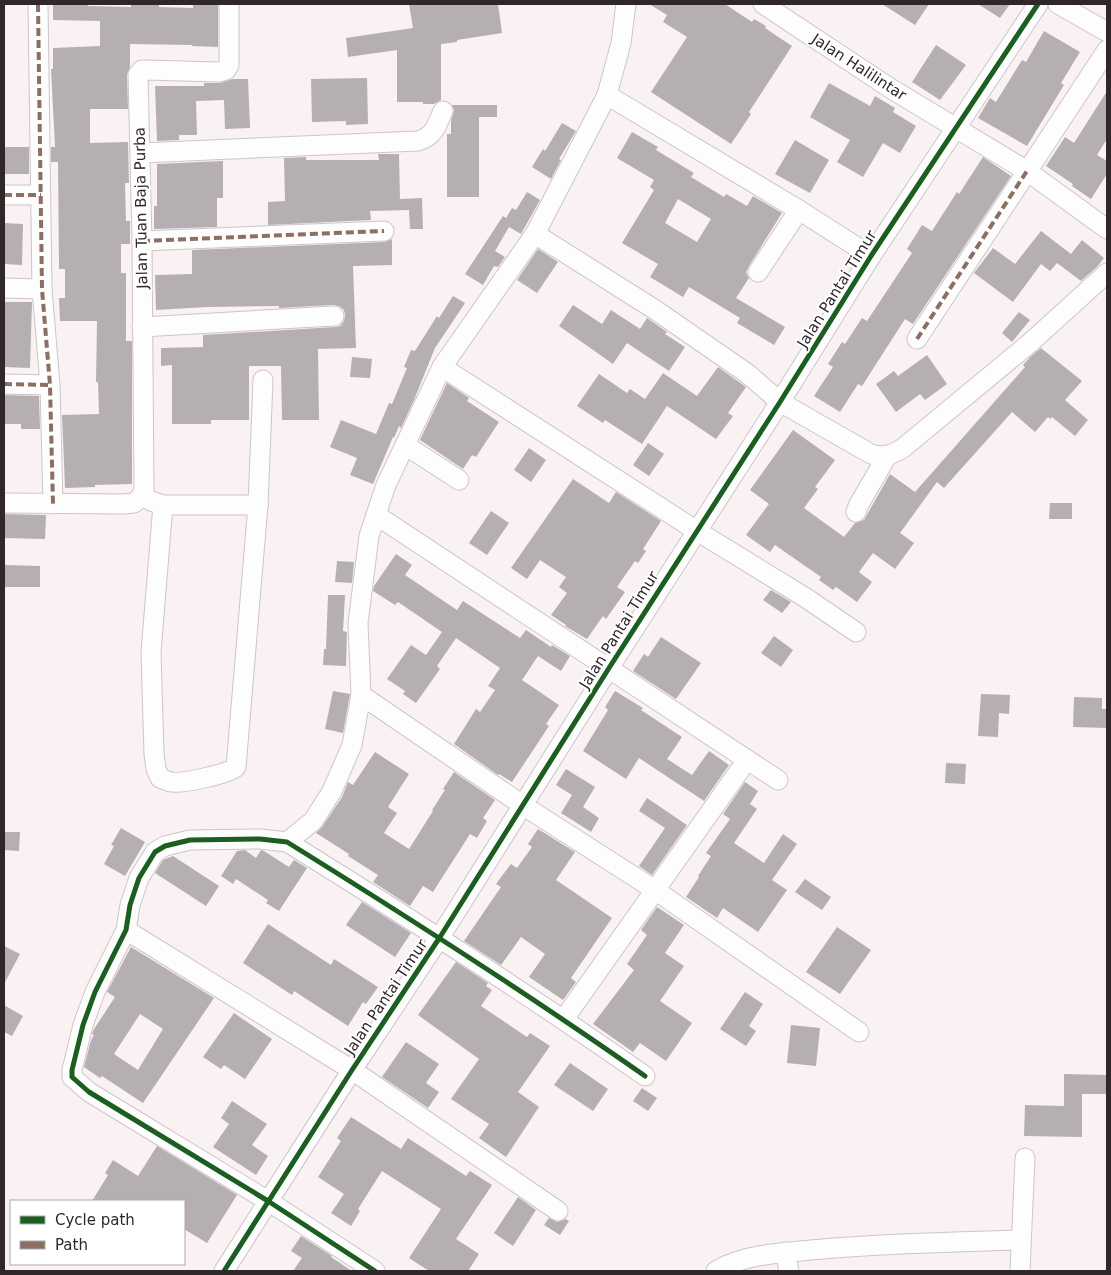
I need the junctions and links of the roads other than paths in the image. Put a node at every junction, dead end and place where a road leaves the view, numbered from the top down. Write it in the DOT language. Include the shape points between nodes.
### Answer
graph roads {
  1 [pos="38,4"];
  2 [pos="229,4"];
  3 [pos="626,4"];
  4 [pos="764,4"];
  5 [pos="1038,4"];
  6 [pos="1058,4"];
  7 [pos="1107,32"];
  8 [pos="1107,50"];
  9 [pos="607,95"];
  10 [pos="443,111"];
  11 [pos="956,128"];
  12 [pos="141,153"];
  13 [pos="1027,171"];
  14 [pos="4,195"];
  15 [pos="41,195"];
  16 [pos="799,210"];
  17 [pos="1107,228"];
  18 [pos="384,231"];
  19 [pos="534,234"];
  20 [pos="142,241"];
  21 [pos="872,256"];
  22 [pos="758,272"];
  23 [pos="1107,273"];
  24 [pos="4,288"];
  25 [pos="42,289"];
  26 [pos="334,316"];
  27 [pos="142,327"];
  28 [pos="917,339"];
  29 [pos="442,367"];
  30 [pos="263,380"];
  31 [pos="4,384"];
  32 [pos="50,385"];
  33 [pos="780,402"];
  34 [pos="405,445"];
  35 [pos="887,456"];
  36 [pos="459,480"];
  37 [pos="140,498"];
  38 [pos="4,502"];
  39 [pos="53,504"];
  40 [pos="258,505"];
  41 [pos="164,506"];
  42 [pos="856,512"];
  43 [pos="376,514"];
  44 [pos="697,530"];
  45 [pos="856,632"];
  46 [pos="608,668"];
  47 [pos="361,694"];
  48 [pos="746,760"];
  49 [pos="778,780"];
  50 [pos="524,806"];
  51 [pos="287,842"];
  52 [pos="655,890"];
  53 [pos="126,930"];
  54 [pos="440,937"];
  55 [pos="564,1019"];
  56 [pos="859,1032"];
  57 [pos="352,1070"];
  58 [pos="645,1076"];
  59 [pos="1025,1158"];
  60 [pos="268,1201"];
  61 [pos="558,1211"];
  62 [pos="1021,1240"];
  63 [pos="785,1252"];
  64 [pos="224,1271"];
  65 [pos="375,1271"];
  66 [pos="716,1271"];
  67 [pos="789,1271"];
  68 [pos="1020,1271"];
  1 -- 15 [label="street"];
  2 -- 12 [label="street, Jalan Tuan Baja Purba" via="229,66 226,70 140,72"];
  3 -- 9 [label="street" via="621,43"];
  4 -- 11 [label="street, Jalan Halilintar"];
  5 -- 11 [label="street, Jalan Pantai Timur"];
  6 -- 7 [label="street"];
  8 -- 13 [label="street"];
  9 -- 16 [label="street"];
  9 -- 19 [label="street"];
  10 -- 12 [label="street" via="432,134 418,141"];
  11 -- 13 [label="street, Jalan Halilintar"];
  11 -- 21 [label="street, Jalan Pantai Timur"];
  12 -- 20 [label="street, Jalan Tuan Baja Purba"];
  13 -- 17 [label="street, Jalan Halilintar"];
  13 -- 28 [label="street"];
  14 -- 15 [label="street"];
  15 -- 25 [label="street"];
  16 -- 21 [label="street"];
  16 -- 22 [label="street"];
  18 -- 20 [label="street"];
  19 -- 29 [label="street"];
  19 -- 33 [label="street" via="662,314 748,374"];
  20 -- 27 [label="street, Jalan Tuan Baja Purba"];
  21 -- 33 [label="street, Jalan Pantai Timur"];
  23 -- 35 [label="street" via="1031,342 903,448"];
  24 -- 25 [label="street"];
  25 -- 32 [label="street"];
  26 -- 27 [label="street"];
  27 -- 37 [label="street, Jalan Tuan Baja Purba" via="144,490"];
  29 -- 34 [label="street"];
  29 -- 44 [label="street"];
  30 -- 40 [label="street"];
  31 -- 32 [label="street"];
  32 -- 39 [label="street"];
  33 -- 35 [label="street" via="871,454"];
  33 -- 44 [label="street, Jalan Pantai Timur"];
  34 -- 36 [label="street"];
  34 -- 43 [label="street"];
  35 -- 42 [label="street"];
  37 -- 39 [label="street" via="134,503 123,504"];
  37 -- 41 [label="street"];
  38 -- 39 [label="street"];
  40 -- 41 [label="street"];
  40 -- 41 [label="street" via="236,767 228,772 178,782 160,778 154,754 151,652"];
  43 -- 46 [label="street"];
  43 -- 47 [label="street" via="369,536 358,623"];
  44 -- 45 [label="street"];
  44 -- 46 [label="street, Jalan Pantai Timur"];
  46 -- 48 [label="street"];
  46 -- 50 [label="street, Jalan Pantai Timur"];
  47 -- 50 [label="street"];
  47 -- 51 [label="street" via="352,745 332,791 313,821"];
  48 -- 49 [label="street"];
  48 -- 52 [label="street"];
  50 -- 52 [label="street"];
  50 -- 54 [label="street, Jalan Pantai Timur"];
  51 -- 53 [label="street" via="190,840 165,846 155,852 140,878 130,905"];
  51 -- 54 [label="street"];
  52 -- 55 [label="street"];
  52 -- 56 [label="street"];
  53 -- 57 [label="street"];
  53 -- 60 [label="street" via="95,992 83,1025 72,1077 89,1092"];
  54 -- 55 [label="street"];
  54 -- 57 [label="street, Jalan Pantai Timur"];
  55 -- 58 [label="street"];
  57 -- 60 [label="street, Jalan Pantai Timur"];
  57 -- 61 [label="street"];
  59 -- 62 [label="street"];
  60 -- 64 [label="street, Jalan Pantai Timur"];
  60 -- 65 [label="street"];
  62 -- 63 [label="street" via="888,1243"];
  62 -- 68 [label="street"];
  63 -- 66 [label="street" via="743,1260"];
  63 -- 67 [label="street"];
}
